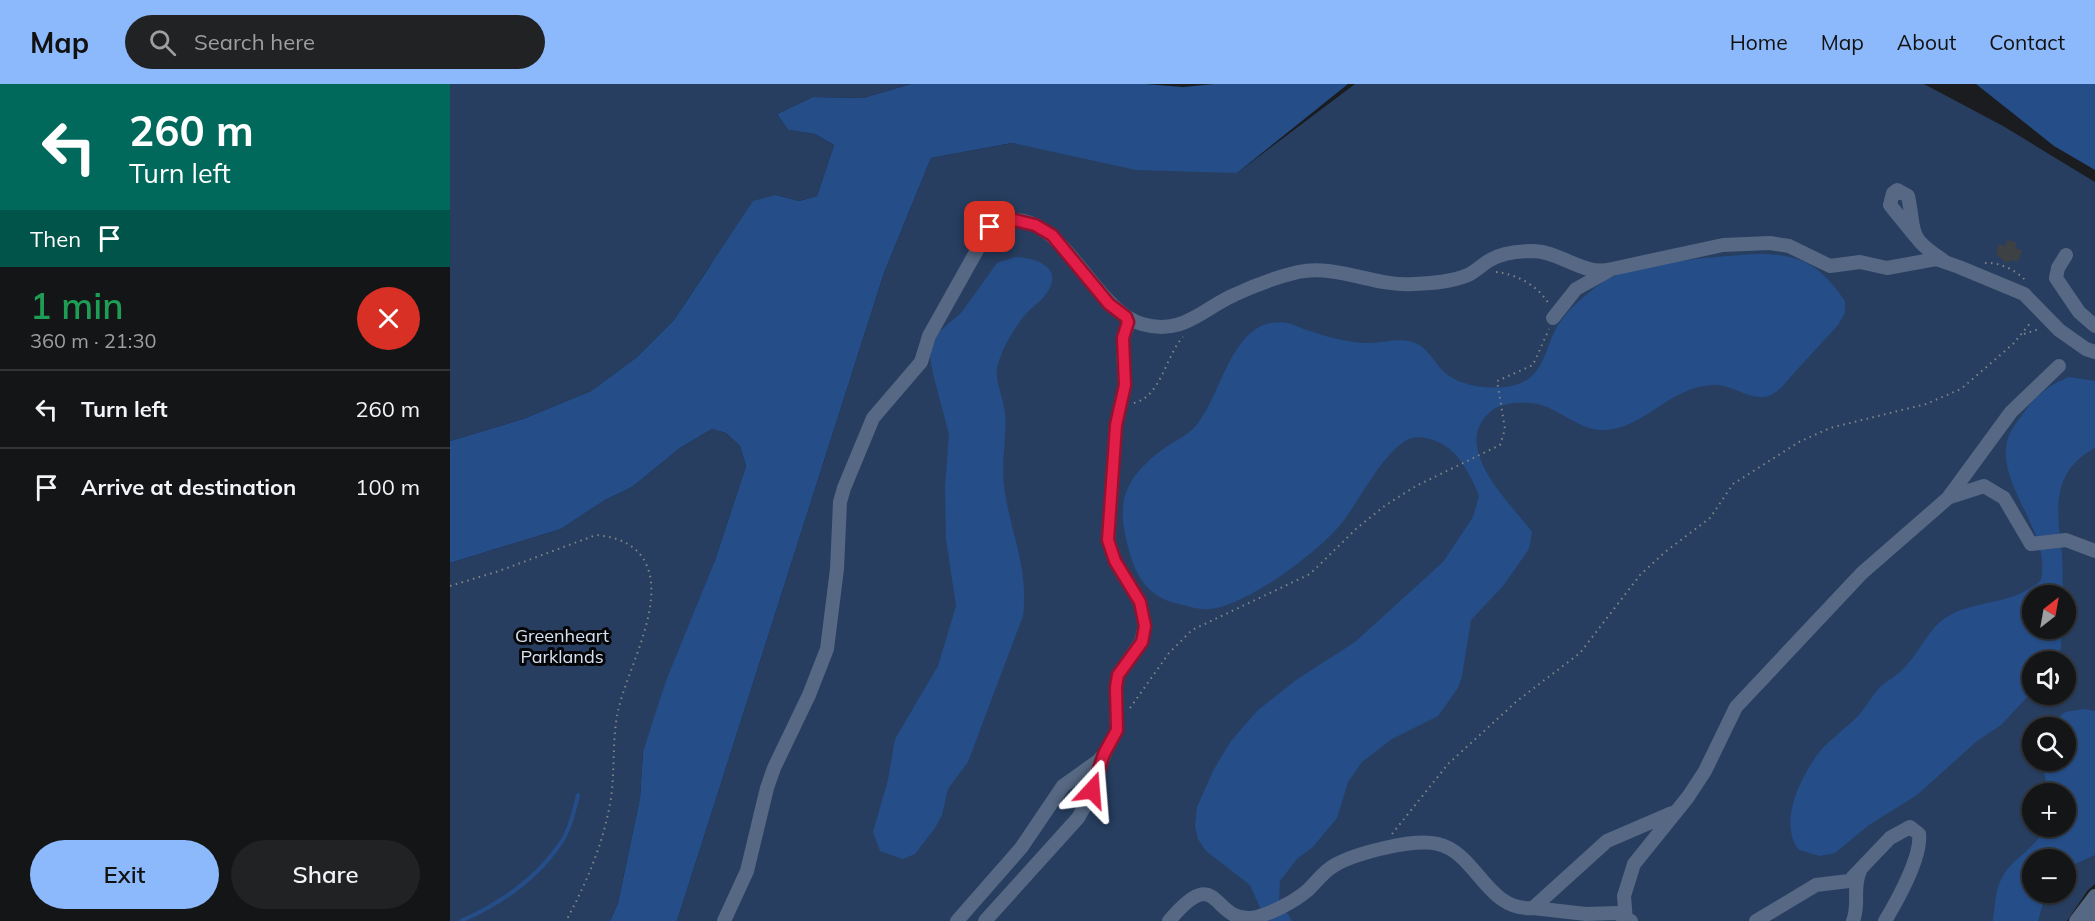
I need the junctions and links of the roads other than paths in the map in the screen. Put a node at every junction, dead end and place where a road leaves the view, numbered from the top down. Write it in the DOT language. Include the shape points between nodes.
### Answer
graph roads {
  1 [pos="2066,255"];
  2 [pos="1901,264"];
  3 [pos="1959,267"];
  4 [pos="1612,269"];
  5 [pos="1126,317"];
  6 [pos="1553,318"];
  7 [pos="2095,326"];
  8 [pos="2095,352"];
  9 [pos="2059,366"];
  10 [pos="1948,498"];
  11 [pos="2095,551"];
  12 [pos="1104,754"];
  13 [pos="1676,811"];
  14 [pos="1869,861"];
  15 [pos="1842,882"];
  16 [pos="1857,894"];
  17 [pos="2095,897"];
  18 [pos="1533,908"];
  19 [pos="2095,914"];
  20 [pos="1627,920"];
  21 [pos="724,921"];
  22 [pos="957,921"];
  23 [pos="985,921"];
  24 [pos="1169,921"];
  25 [pos="1756,921"];
  26 [pos="1853,921"];
  27 [pos="1885,921"];
  28 [pos="2076,921"];
  29 [pos="2091,921"];
  1 -- 7 [label="street" via="2056,278 2079,312"];
  2 -- 3 [label="street" via="1936,259"];
  2 -- 3 [label="street" via="1913,249 1915,236 1935,255"];
  2 -- 4 [label="street" via="1887,268 1860,262 1830,266 1789,246 1756,242 1694,250"];
  3 -- 8 [label="street" via="2019,291 2063,333"];
  4 -- 5 [label="street" via="1592,271 1557,255 1528,251 1492,258 1458,278 1412,284 1398,285 1326,271 1299,272 1232,295 1201,316 1172,326 1141,324"];
  4 -- 6 [label="street" via="1576,289"];
  5 -- 12 [label="street" via="1125,385 1116,425 1108,540 1115,561 1140,602 1145,626 1142,642 1118,675 1117,730"];
  5 -- 21 [label="street" via="1109,304 1052,235 1035,225 1014,220 999,222 984,235 929,336 921,362 873,418 844,488 827,649 767,788 750,864"];
  9 -- 10 [label="street" via="2012,412"];
  10 -- 11 [label="street" via="1984,486 2004,498 2031,544 2066,540"];
  10 -- 13 [label="street" via="1862,573 1736,707 1719,746"];
  12 -- 22 [label="street" via="1063,786 1021,848"];
  12 -- 23 [label="street" via="1078,818"];
  13 -- 18 [label="street" via="1607,841"];
  13 -- 20 [label="street" via="1634,864 1624,896"];
  14 -- 15 [label="street"];
  14 -- 16 [label="street" via="1855,880"];
  14 -- 27 [label="street" via="1898,832 1910,827 1919,834 1904,886"];
  15 -- 16 [label="street" via="1852,886"];
  15 -- 25 [label="street" via="1816,885"];
  16 -- 26 [label="street"];
  17 -- 28 [label="street"];
  18 -- 20 [label="street" via="1617,914"];
  18 -- 24 [label="street" via="1509,903 1490,891 1459,854 1437,844 1408,844 1335,865 1299,897 1259,916 1238,918 1213,897 1201,895 1188,899"];
  19 -- 29 [label="street"];
}
